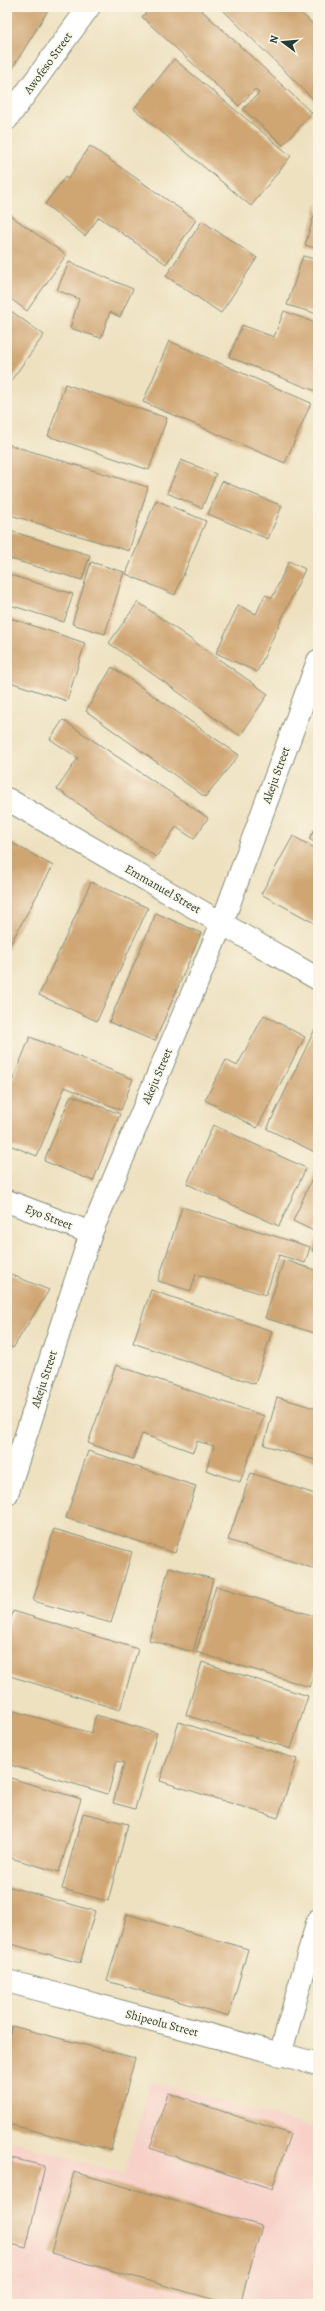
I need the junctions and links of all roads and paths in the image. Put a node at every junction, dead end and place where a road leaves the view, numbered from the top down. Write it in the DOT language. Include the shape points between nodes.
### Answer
graph roads {
  1 [pos="89,7"];
  2 [pos="7,119"];
  3 [pos="318,661"];
  4 [pos="7,799"];
  5 [pos="222,923"];
  6 [pos="318,978"];
  7 [pos="7,1201"];
  8 [pos="91,1233"];
  9 [pos="7,1494"];
  10 [pos="318,1920"];
  11 [pos="7,1981"];
  12 [pos="280,2055"];
  13 [pos="317,2066"];
  1 -- 2 [label="street, Awofeso Street"];
  3 -- 5 [label="street, Akeju Street"];
  4 -- 5 [label="street, Emmanuel Street"];
  5 -- 6 [label="street, Emmanuel Street"];
  5 -- 8 [label="street, Akeju Street"];
  7 -- 8 [label="street, Eyo Street"];
  8 -- 9 [label="street, Akeju Street"];
  10 -- 12 [label="street"];
  11 -- 12 [label="street, Shipeolu Street"];
  12 -- 13 [label="street, Shipeolu Street"];
}
